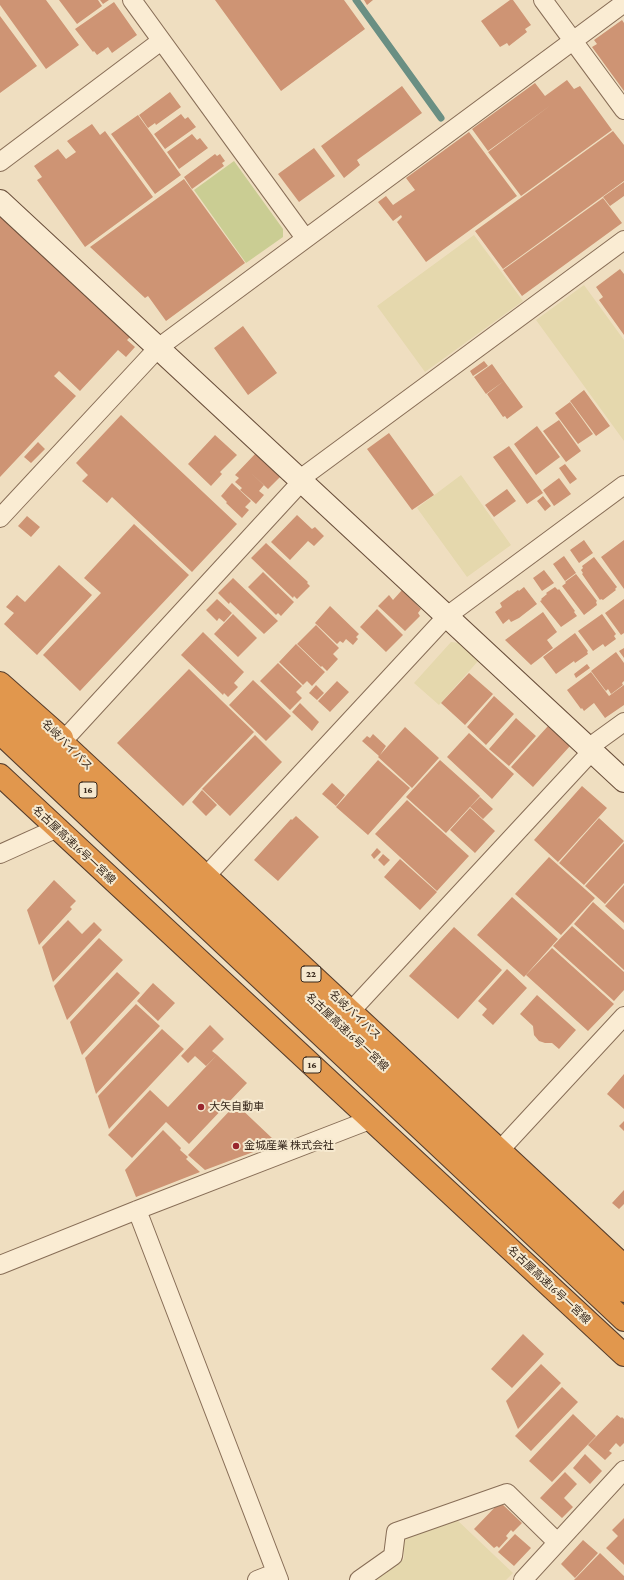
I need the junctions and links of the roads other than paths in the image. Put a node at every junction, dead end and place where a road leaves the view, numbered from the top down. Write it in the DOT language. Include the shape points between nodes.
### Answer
graph roads {
  1 [pos="132,0"];
  2 [pos="543,0"];
  3 [pos="624,3"];
  4 [pos="573,40"];
  5 [pos="161,41"];
  6 [pos="624,110"];
  7 [pos="0,162"];
  8 [pos="0,201"];
  9 [pos="305,238"];
  10 [pos="624,240"];
  11 [pos="158,348"];
  12 [pos="301,480"];
  13 [pos="624,485"];
  14 [pos="0,518"];
  15 [pos="447,616"];
  16 [pos="0,683"];
  17 [pos="0,708"];
  18 [pos="624,722"];
  19 [pos="0,733"];
  20 [pos="62,742"];
  21 [pos="590,750"];
  22 [pos="0,775"];
  23 [pos="624,781"];
  24 [pos="0,784"];
  25 [pos="51,831"];
  26 [pos="0,854"];
  27 [pos="206,876"];
  28 [pos="351,1011"];
  29 [pos="624,1016"];
  30 [pos="367,1121"];
  31 [pos="500,1150"];
  32 [pos="137,1210"];
  33 [pos="0,1265"];
  34 [pos="624,1266"];
  35 [pos="624,1291"];
  36 [pos="624,1320"];
  37 [pos="624,1355"];
  38 [pos="624,1361"];
  39 [pos="624,1470"];
  40 [pos="557,1542"];
  41 [pos="277,1576"];
  42 [pos="527,1578"];
  43 [pos="258,1580"];
  44 [pos="359,1580"];
  1 -- 5 [label="street"];
  2 -- 4 [label="street"];
  3 -- 4 [label="street"];
  4 -- 6 [label="street"];
  4 -- 9 [label="street"];
  5 -- 7 [label="street"];
  5 -- 9 [label="street"];
  8 -- 11 [label="street"];
  9 -- 11 [label="street"];
  10 -- 12 [label="street"];
  11 -- 12 [label="street"];
  11 -- 14 [label="street"];
  12 -- 15 [label="street"];
  12 -- 20 [label="street"];
  13 -- 15 [label="street"];
  15 -- 21 [label="street"];
  15 -- 27 [label="street"];
  16 -- 20 [label="highway, 名岐バイパス / 22" via="62,738"];
  17 -- 35 [label="highway, 名古屋高速16号一宮線 / 16"];
  18 -- 21 [label="street"];
  19 -- 36 [label="highway"];
  20 -- 27 [label="highway, 名岐バイパス / 22"];
  21 -- 23 [label="street"];
  21 -- 28 [label="street"];
  22 -- 37 [label="highway, 名古屋高速16号一宮線 / 16"];
  24 -- 25 [label="highway"];
  25 -- 26 [label="street"];
  25 -- 30 [label="highway"];
  27 -- 28 [label="highway, 名岐バイパス / 22"];
  28 -- 31 [label="highway, 名岐バイパス / 22"];
  29 -- 31 [label="street"];
  30 -- 32 [label="street"];
  30 -- 38 [label="highway"];
  31 -- 34 [label="highway, 名岐バイパス / 22"];
  32 -- 33 [label="street"];
  32 -- 41 [label="street"];
  39 -- 40 [label="street"];
  40 -- 42 [label="street"];
  40 -- 44 [label="street" via="507,1493 396,1532 393,1556"];
  41 -- 43 [label="street"];
}
